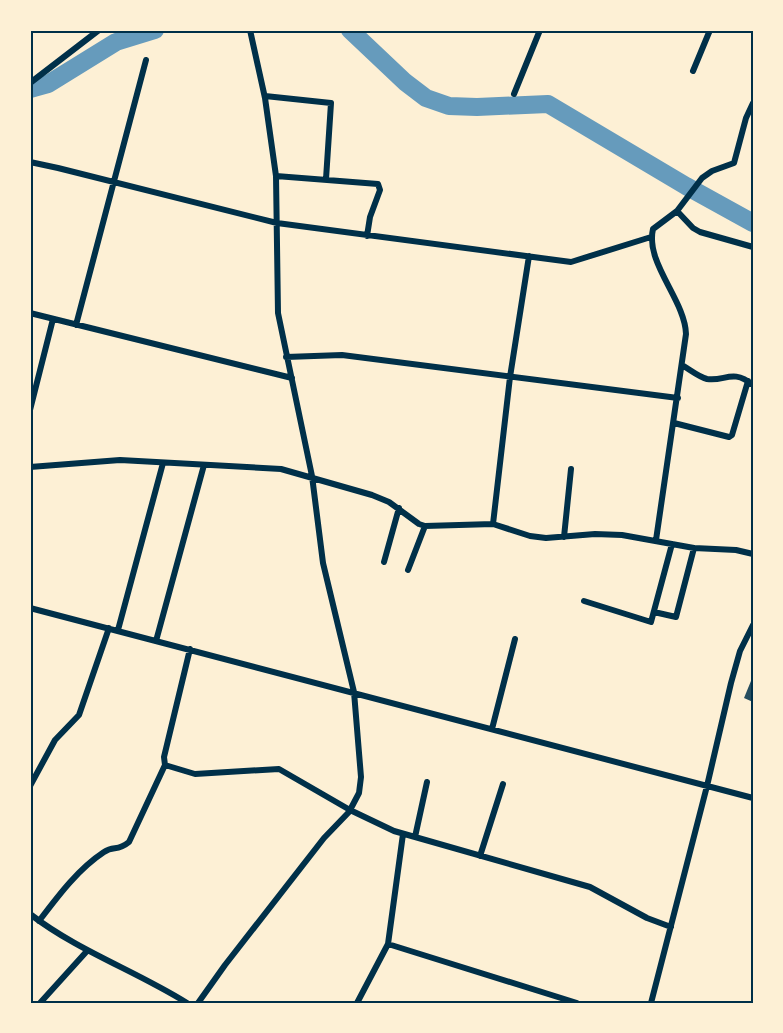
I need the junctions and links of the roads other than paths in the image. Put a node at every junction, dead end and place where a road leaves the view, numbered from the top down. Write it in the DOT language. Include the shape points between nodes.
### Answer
graph roads {
  1 [pos="99,30"];
  2 [pos="250,30"];
  3 [pos="540,30"];
  4 [pos="710,30"];
  5 [pos="146,60"];
  6 [pos="693,71"];
  7 [pos="30,83"];
  8 [pos="514,94"];
  9 [pos="265,96"];
  10 [pos="753,103"];
  11 [pos="30,162"];
  12 [pos="276,176"];
  13 [pos="326,180"];
  14 [pos="115,182"];
  15 [pos="677,211"];
  16 [pos="277,223"];
  17 [pos="367,236"];
  18 [pos="651,237"];
  19 [pos="753,248"];
  20 [pos="529,256"];
  21 [pos="30,313"];
  22 [pos="53,319"];
  23 [pos="76,325"];
  24 [pos="286,357"];
  25 [pos="682,365"];
  26 [pos="510,376"];
  27 [pos="292,378"];
  28 [pos="750,383"];
  29 [pos="678,398"];
  30 [pos="30,410"];
  31 [pos="674,423"];
  32 [pos="163,463"];
  33 [pos="204,465"];
  34 [pos="571,469"];
  35 [pos="30,470"];
  36 [pos="312,476"];
  37 [pos="399,508"];
  38 [pos="493,524"];
  39 [pos="426,526"];
  40 [pos="564,537"];
  41 [pos="656,540"];
  42 [pos="672,544"];
  43 [pos="694,548"];
  44 [pos="753,554"];
  45 [pos="384,562"];
  46 [pos="408,570"];
  47 [pos="584,601"];
  48 [pos="30,608"];
  49 [pos="654,612"];
  50 [pos="753,625"];
  51 [pos="109,628"];
  52 [pos="118,630"];
  53 [pos="515,639"];
  54 [pos="156,640"];
  55 [pos="190,650"];
  56 [pos="354,692"];
  57 [pos="492,729"];
  58 [pos="165,765"];
  59 [pos="427,782"];
  60 [pos="503,784"];
  61 [pos="30,786"];
  62 [pos="707,786"];
  63 [pos="753,798"];
  64 [pos="350,810"];
  65 [pos="403,834"];
  66 [pos="415,837"];
  67 [pos="480,856"];
  68 [pos="30,914"];
  69 [pos="39,921"];
  70 [pos="671,927"];
  71 [pos="388,944"];
  72 [pos="87,951"];
  73 [pos="40,1003"];
  74 [pos="187,1003"];
  75 [pos="198,1003"];
  76 [pos="357,1003"];
  77 [pos="577,1003"];
  78 [pos="651,1003"];
  1 -- 7 [label="street"];
  2 -- 9 [label="street"];
  3 -- 8 [label="street"];
  4 -- 6 [label="street"];
  5 -- 14 [label="street"];
  9 -- 12 [label="street"];
  9 -- 13 [label="street" via="331,104"];
  10 -- 15 [label="street" via="734,163 712,171"];
  11 -- 14 [label="street"];
  12 -- 13 [label="street"];
  12 -- 16 [label="street"];
  13 -- 17 [label="street" via="378,184 380,190"];
  14 -- 16 [label="street"];
  14 -- 23 [label="street"];
  15 -- 18 [label="street" via="653,229"];
  15 -- 19 [label="street" via="700,232"];
  16 -- 17 [label="street"];
  16 -- 24 [label="street" via="278,313"];
  17 -- 20 [label="street"];
  18 -- 20 [label="street" via="571,262"];
  18 -- 25 [label="street" via="686,321"];
  20 -- 26 [label="street"];
  21 -- 22 [label="street"];
  22 -- 23 [label="street"];
  22 -- 30 [label="street"];
  23 -- 27 [label="street"];
  24 -- 26 [label="street" via="342,355"];
  24 -- 27 [label="street"];
  25 -- 28 [label="street" via="709,379 731,376"];
  25 -- 29 [label="street"];
  26 -- 29 [label="street"];
  26 -- 38 [label="street"];
  27 -- 36 [label="street"];
  28 -- 31 [label="street" via="729,437"];
  29 -- 31 [label="street"];
  31 -- 41 [label="street"];
  32 -- 33 [label="street"];
  32 -- 35 [label="street" via="120,460"];
  32 -- 52 [label="street"];
  33 -- 36 [label="street" via="281,469"];
  33 -- 54 [label="street"];
  34 -- 40 [label="street"];
  36 -- 37 [label="street"];
  36 -- 56 [label="street" via="322,563"];
  37 -- 39 [label="street"];
  37 -- 45 [label="street"];
  38 -- 39 [label="street"];
  38 -- 40 [label="street" via="530,536"];
  39 -- 46 [label="street"];
  40 -- 41 [label="street" via="622,535"];
  41 -- 42 [label="street"];
  42 -- 43 [label="street"];
  42 -- 49 [label="street"];
  43 -- 44 [label="street"];
  43 -- 49 [label="street" via="676,617"];
  47 -- 49 [label="street" via="651,622"];
  48 -- 51 [label="street"];
  50 -- 62 [label="street" via="740,651"];
  51 -- 52 [label="street"];
  51 -- 61 [label="street" via="79,715 55,740"];
  52 -- 54 [label="street"];
  53 -- 57 [label="street"];
  54 -- 55 [label="street"];
  55 -- 56 [label="street"];
  55 -- 58 [label="street"];
  56 -- 57 [label="street"];
  56 -- 64 [label="street" via="361,777 359,793"];
  57 -- 62 [label="street"];
  58 -- 64 [label="street" via="195,774 279,769"];
  58 -- 69 [label="street" via="129,842 122,848 106,849 90,862"];
  59 -- 66 [label="street"];
  60 -- 67 [label="street"];
  62 -- 63 [label="street"];
  62 -- 70 [label="street"];
  64 -- 65 [label="street"];
  64 -- 75 [label="street"];
  65 -- 66 [label="street"];
  65 -- 71 [label="street"];
  66 -- 67 [label="street"];
  67 -- 70 [label="street" via="590,887"];
  68 -- 69 [label="street"];
  69 -- 72 [label="street"];
  70 -- 78 [label="street"];
  71 -- 76 [label="street"];
  71 -- 77 [label="street"];
  72 -- 73 [label="street"];
  72 -- 74 [label="street" via="159,985"];
}
